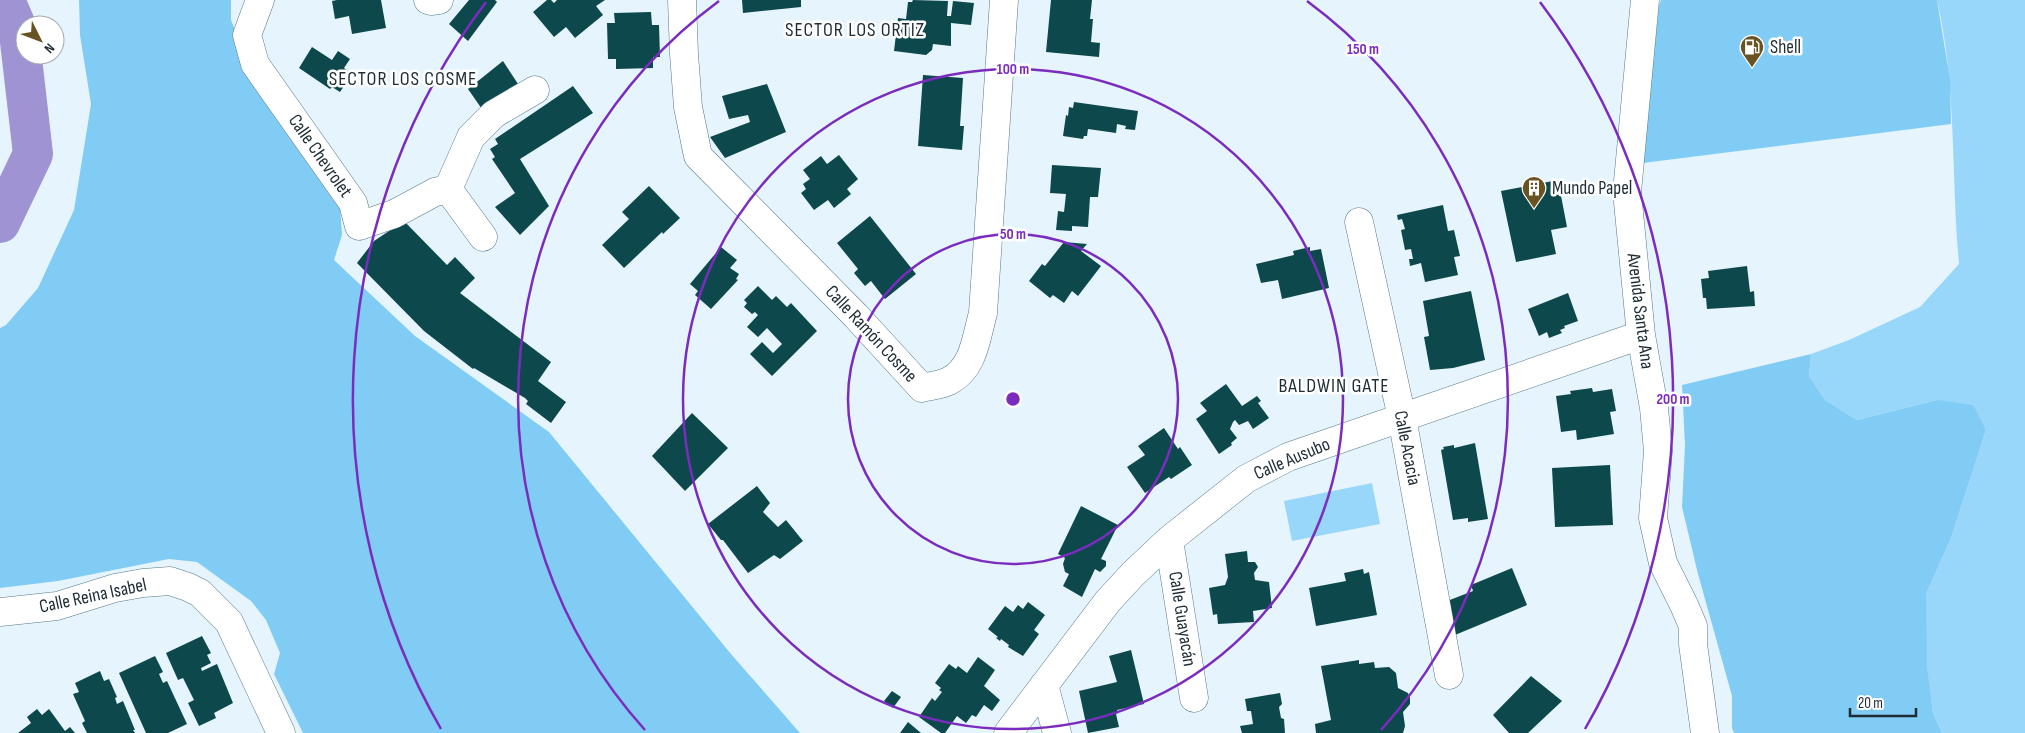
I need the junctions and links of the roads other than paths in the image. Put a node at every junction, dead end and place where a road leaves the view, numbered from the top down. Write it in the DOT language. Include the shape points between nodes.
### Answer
graph roads {
  1 [pos="260,0"];
  2 [pos="428,0"];
  3 [pos="439,0"];
  4 [pos="682,0"];
  5 [pos="1004,0"];
  6 [pos="1645,0"];
  7 [pos="535,90"];
  8 [pos="448,188"];
  9 [pos="1359,222"];
  10 [pos="483,238"];
  11 [pos="1641,335"];
  12 [pos="1402,418"];
  13 [pos="1169,540"];
  14 [pos="0,612"];
  15 [pos="1449,676"];
  16 [pos="1044,685"];
  17 [pos="1194,698"];
  18 [pos="271,730"];
  19 [pos="1008,733"];
  20 [pos="1057,733"];
  21 [pos="1705,733"];
  1 -- 8 [label="street, Calle Chevrolet" via="247,35 254,64 353,203 359,226 394,214"];
  2 -- 3 [label="street"];
  4 -- 5 [label="street, Calle Ramón Cosme" via="688,107 698,156 856,316 922,388 947,382 961,374 970,360 983,313"];
  6 -- 11 [label="street, Avenida Santa Ana" via="1627,192"];
  7 -- 8 [label="street" via="494,114 471,137"];
  8 -- 10 [label="street"];
  9 -- 12 [label="street, Calle Acacia"];
  11 -- 12 [label="street, Calle Ausubo"];
  11 -- 21 [label="street, Avenida Santa Ana" via="1658,451 1653,518 1663,564 1693,626"];
  12 -- 13 [label="street, Calle Ausubo" via="1288,457 1246,480"];
  12 -- 15 [label="street, Calle Acacia"];
  13 -- 16 [label="street, Calle Ausubo" via="1108,601"];
  13 -- 17 [label="street, Calle Guayacán"];
  14 -- 18 [label="street, Calle Reina Isabel" via="57,606 143,583 170,581 188,587 200,593 229,622"];
  16 -- 19 [label="street, Calle Ausubo"];
  16 -- 20 [label="street"];
}
